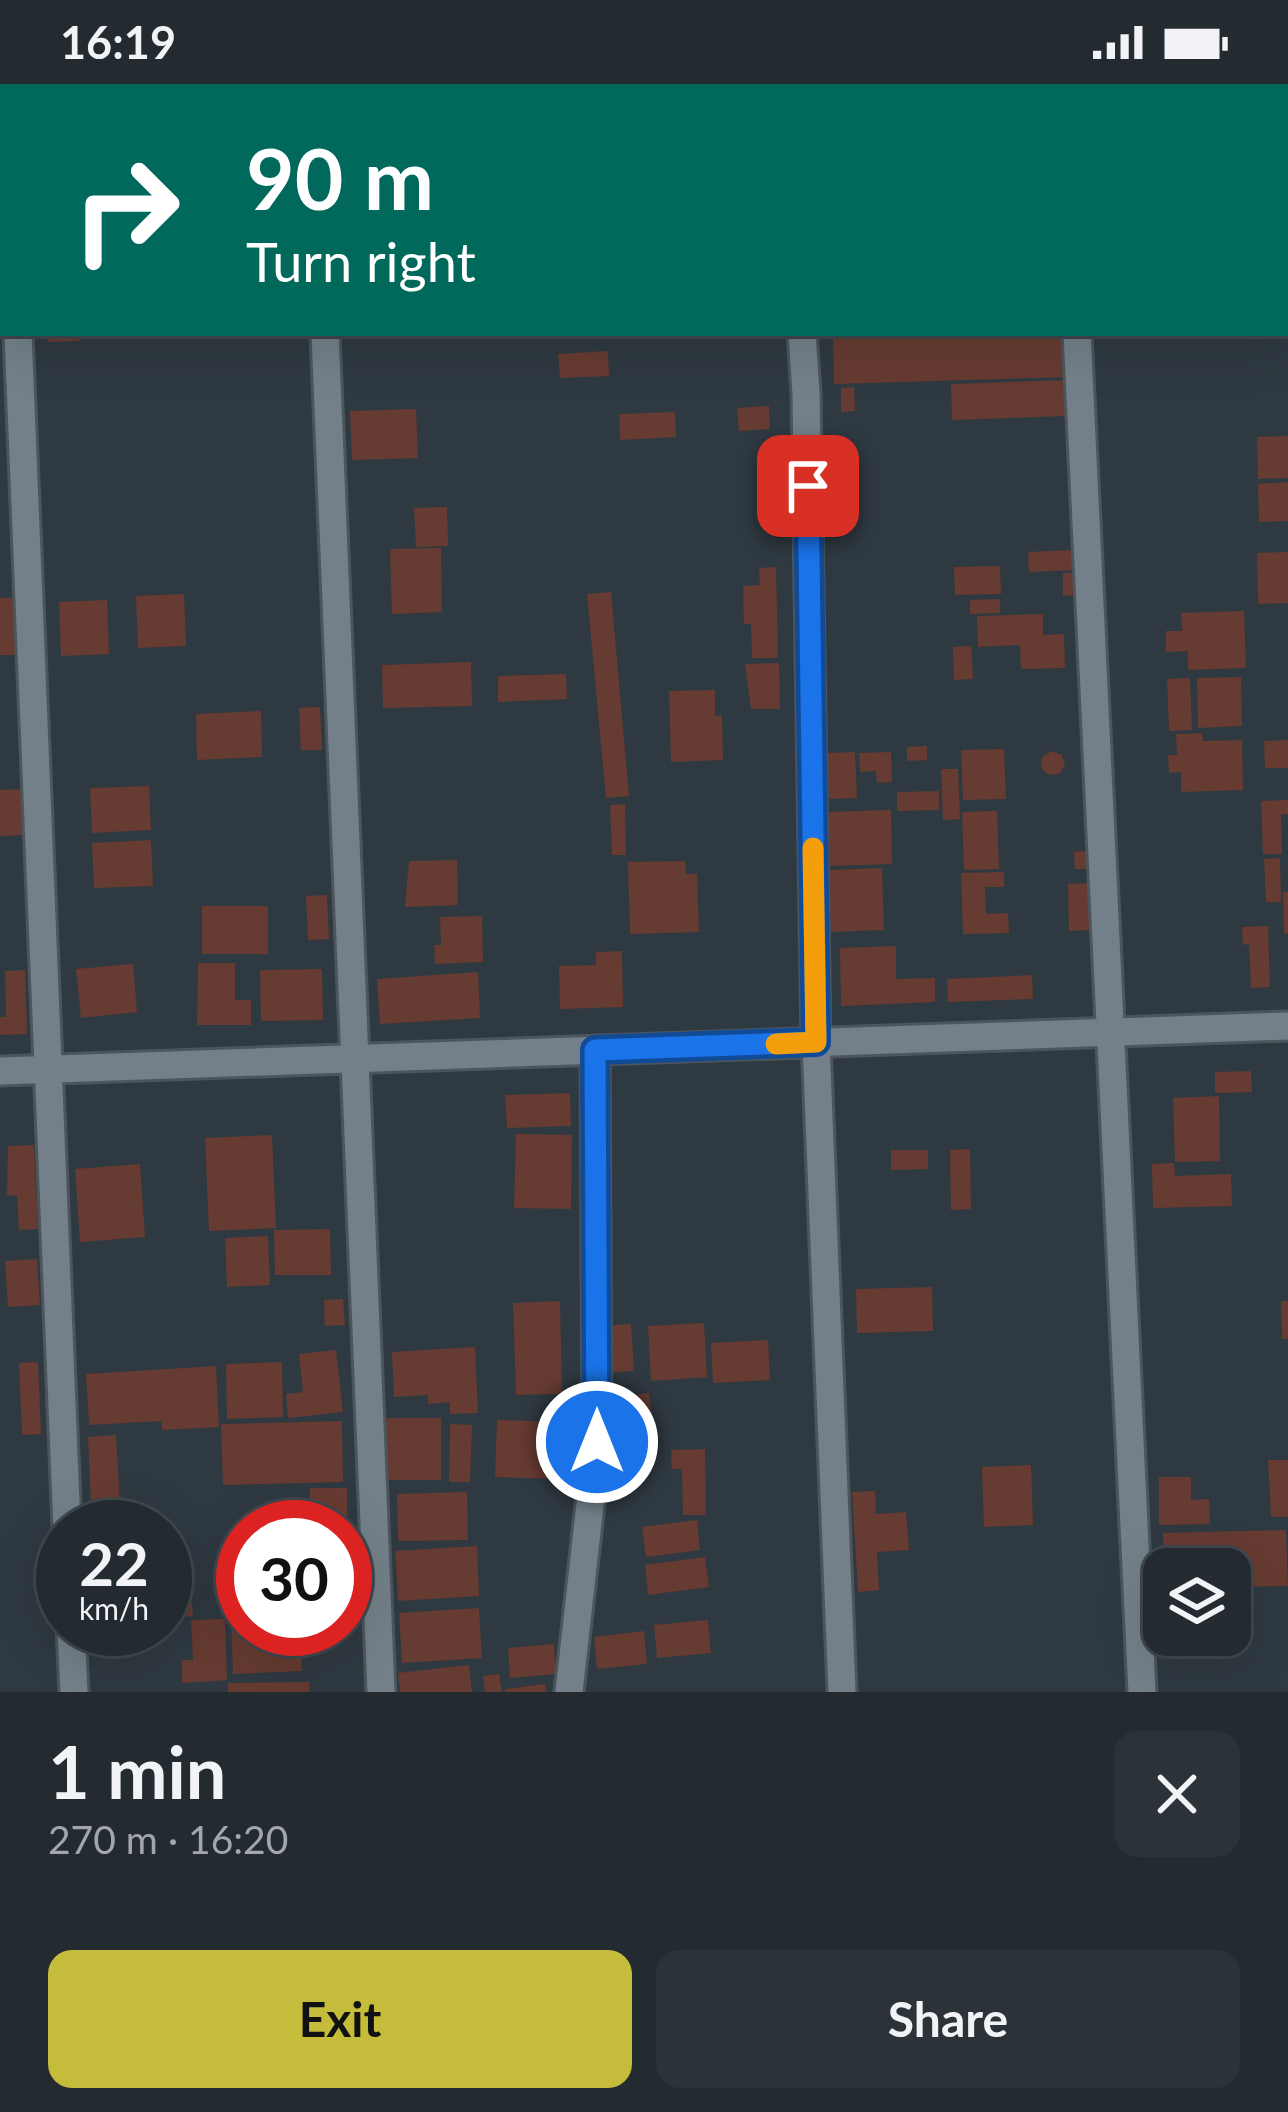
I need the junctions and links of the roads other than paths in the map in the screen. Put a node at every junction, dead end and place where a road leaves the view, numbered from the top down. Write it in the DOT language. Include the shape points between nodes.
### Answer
graph roads {
  1 [pos="18,336"];
  2 [pos="325,336"];
  3 [pos="802,336"];
  4 [pos="1077,336"];
  5 [pos="1288,1026"];
  6 [pos="1109,1032"];
  7 [pos="816,1042"];
  8 [pos="595,1050"];
  9 [pos="355,1059"];
  10 [pos="49,1070"];
  11 [pos="0,1071"];
  12 [pos="66,1500"];
  13 [pos="72,1656"];
  14 [pos="74,1692"];
  15 [pos="381,1692"];
  16 [pos="569,1692"];
  17 [pos="842,1692"];
  18 [pos="1142,1692"];
  1 -- 10 [label="street"];
  2 -- 9 [label="street"];
  3 -- 7 [label="street"];
  4 -- 6 [label="street"];
  5 -- 6 [label="street"];
  6 -- 7 [label="street"];
  6 -- 18 [label="street"];
  7 -- 8 [label="street"];
  7 -- 17 [label="street"];
  8 -- 9 [label="street"];
  8 -- 16 [label="street" via="597,1442"];
  9 -- 10 [label="street"];
  9 -- 15 [label="street"];
  10 -- 11 [label="street"];
  10 -- 12 [label="street"];
  13 -- 14 [label="street"];
}
